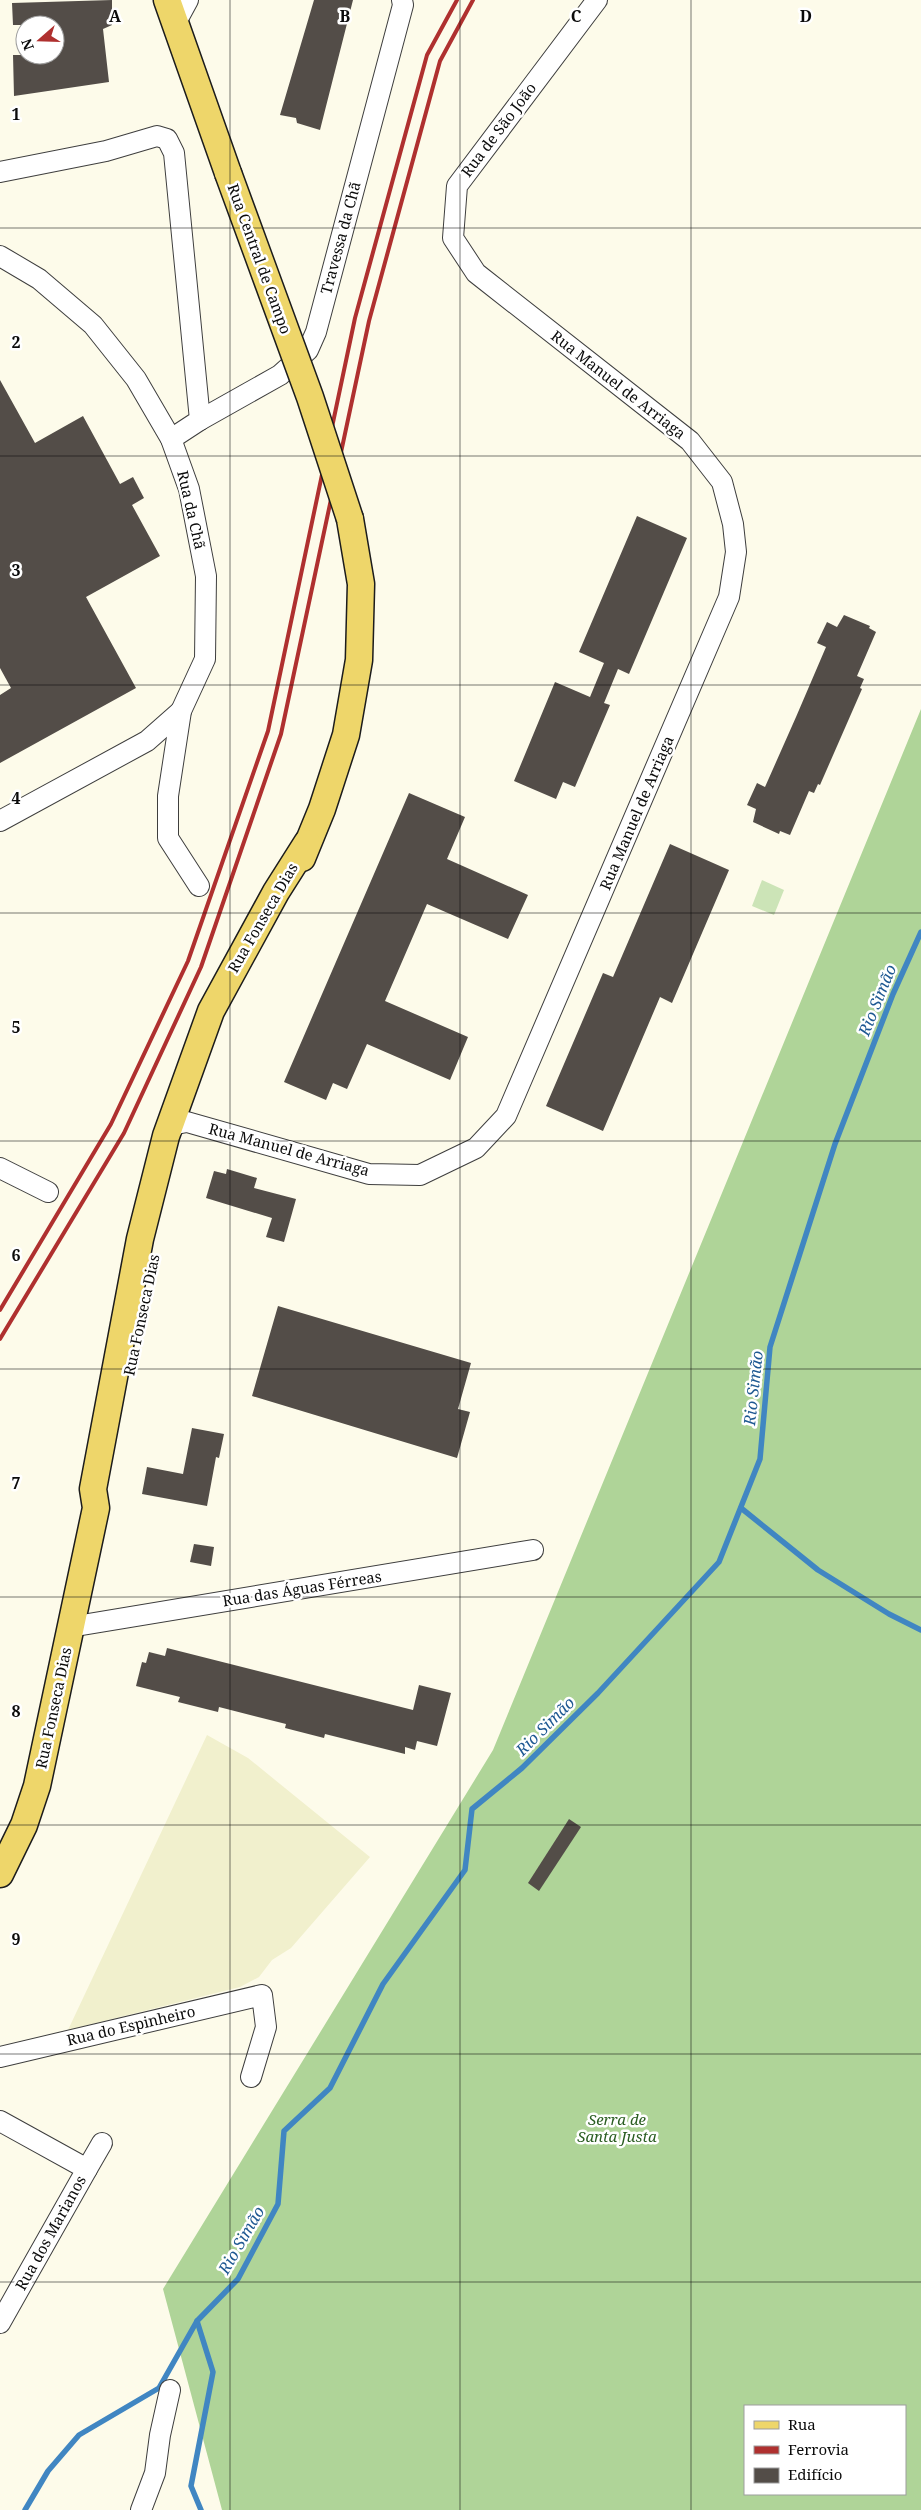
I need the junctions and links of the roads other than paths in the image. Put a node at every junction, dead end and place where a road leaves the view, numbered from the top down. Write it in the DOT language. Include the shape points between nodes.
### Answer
graph roads {
  1 [pos="188,0"];
  2 [pos="402,0"];
  3 [pos="597,0"];
  4 [pos="171,12"];
  5 [pos="0,172"];
  6 [pos="0,256"];
  7 [pos="476,272"];
  8 [pos="200,420"];
  9 [pos="171,439"];
  10 [pos="350,519"];
  11 [pos="181,711"];
  12 [pos="0,821"];
  13 [pos="307,843"];
  14 [pos="198,886"];
  15 [pos="176,1129"];
  16 [pos="0,1168"];
  17 [pos="48,1192"];
  18 [pos="533,1550"];
  19 [pos="70,1627"];
  20 [pos="0,1874"];
  21 [pos="0,2058"];
  22 [pos="251,2077"];
  23 [pos="0,2121"];
  24 [pos="102,2143"];
  25 [pos="87,2169"];
  26 [pos="0,2323"];
  27 [pos="170,2390"];
  28 [pos="141,2510"];
  1 -- 4 [label="street"];
  2 -- 8 [label="street, Travessa da Chã" via="316,332 308,350 280,374"];
  3 -- 7 [label="street, Rua de São João" via="457,186 453,238"];
  4 -- 10 [label="main road, Rua Central de Campo, bridge" via="310,397"];
  5 -- 8 [label="street" via="106,152 157,136 167,139 174,153"];
  6 -- 9 [label="street, Rua da Chã" via="39,279 93,325 136,379"];
  7 -- 15 [label="street, Rua Manuel de Arriaga" via="690,441 722,482 733,524 736,552 729,597 506,1116 476,1148 420,1175 369,1174"];
  8 -- 9 [label="street"];
  9 -- 11 [label="street, Rua da Chã" via="189,489 206,576 205,659"];
  10 -- 13 [label="main road, Rua Fonseca Dias" via="361,584 359,660 346,735 322,810"];
  11 -- 12 [label="street" via="147,741"];
  11 -- 14 [label="street, Rua da Chã" via="168,796 168,838"];
  13 -- 15 [label="main road, Rua Fonseca Dias" via="284,905 241,985"];
  13 -- 15 [label="main road, Rua Fonseca Dias" via="276,892 220,995 192,1061"];
  15 -- 19 [label="main road, Rua Fonseca Dias" via="171,1175 105,1493 96,1508"];
  16 -- 17 [label="street"];
  18 -- 19 [label="street, Rua das Águas Férreas"];
  19 -- 20 [label="main road, Rua Fonseca Dias" via="38,1786 24,1825"];
  21 -- 22 [label="street, Rua do Espinheiro" via="262,1995 266,2027"];
  23 -- 25 [label="street, Rua dos Marianos"];
  24 -- 25 [label="street, Rua dos Marianos"];
  25 -- 26 [label="street, Rua dos Marianos"];
  27 -- 28 [label="street" via="155,2473"];
}
